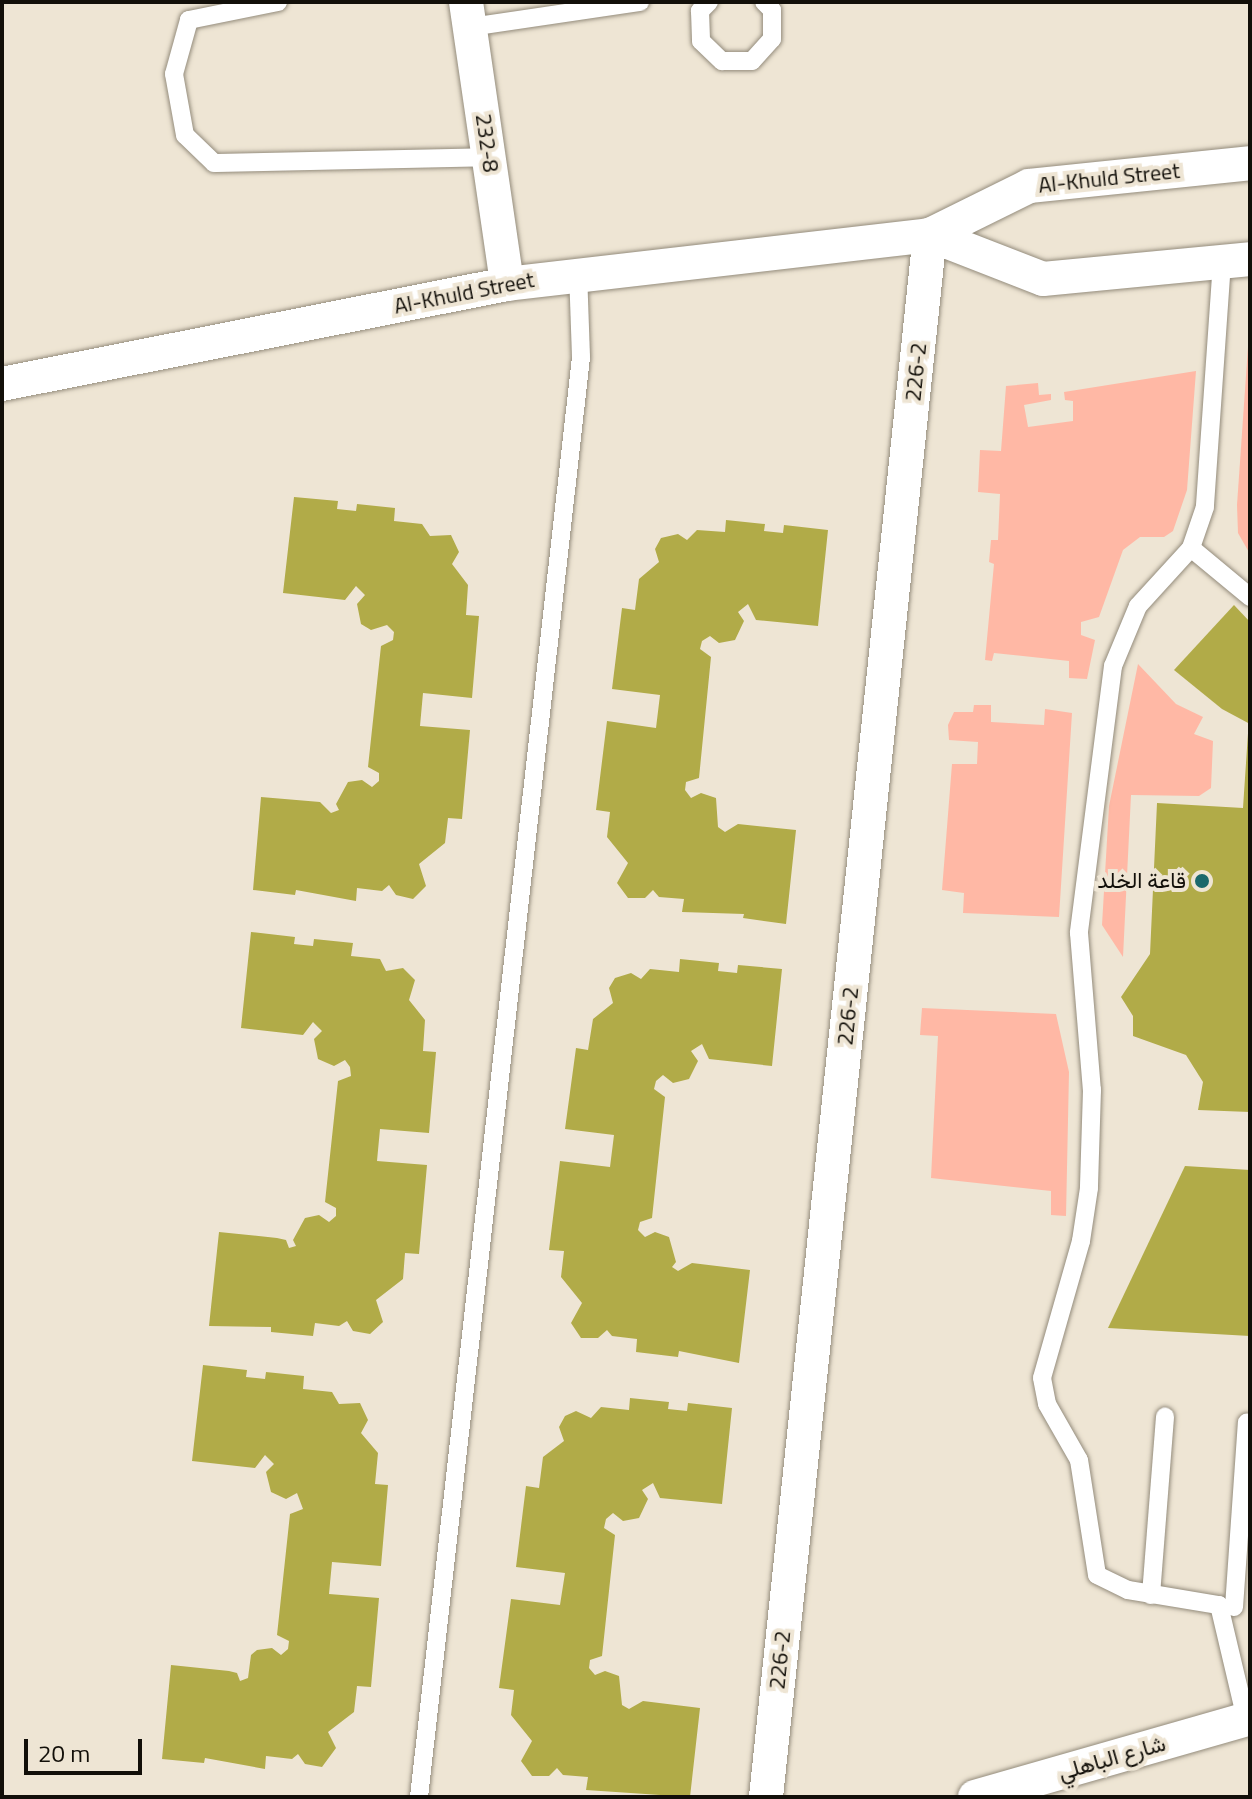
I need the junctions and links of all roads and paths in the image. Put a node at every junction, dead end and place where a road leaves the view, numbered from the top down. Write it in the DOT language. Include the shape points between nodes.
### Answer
graph roads {
  1 [pos="278,2"];
  2 [pos="640,2"];
  3 [pos="709,2"];
  4 [pos="764,2"];
  5 [pos="468,14"];
  6 [pos="489,157"];
  7 [pos="1250,163"];
  8 [pos="930,235"];
  9 [pos="1236,260"];
  10 [pos="578,272"];
  11 [pos="507,284"];
  12 [pos="2,384"];
  13 [pos="1191,548"];
  14 [pos="1250,597"];
  15 [pos="1165,1417"];
  16 [pos="1247,1422"];
  17 [pos="1151,1595"];
  18 [pos="1234,1607"];
  19 [pos="1248,1719"];
  20 [pos="419,1797"];
  21 [pos="766,1797"];
  22 [pos="975,1797"];
  1 -- 6 [label="lane" via="189,20 174,74 185,135 214,163"];
  2 -- 5 [label="lane"];
  3 -- 4 [label="lane" via="700,11 701,41 722,61 752,61 772,39 772,10"];
  5 -- 6 [label="street, 232-8"];
  6 -- 11 [label="street, 232-8"];
  7 -- 8 [label="street, Al-Khuld Street" via="1029,186"];
  8 -- 9 [label="street, Al-Khuld Street" via="1043,279"];
  8 -- 10 [label="street, Al-Khuld Street"];
  8 -- 21 [label="street, 226-2"];
  9 -- 13 [label="lane" via="1205,507"];
  10 -- 11 [label="street, Al-Khuld Street"];
  10 -- 20 [label="lane" via="581,357"];
  11 -- 12 [label="street, Al-Khuld Street"];
  13 -- 14 [label="lane"];
  13 -- 17 [label="lane" via="1138,606 1113,666 1079,933 1092,1090 1089,1188 1081,1241 1042,1378 1047,1404 1079,1460 1097,1575"];
  15 -- 17 [label="lane"];
  16 -- 18 [label="lane"];
  17 -- 18 [label="lane"];
  18 -- 19 [label="lane"];
  19 -- 22 [label="street, شارع الباهلي"];
}
